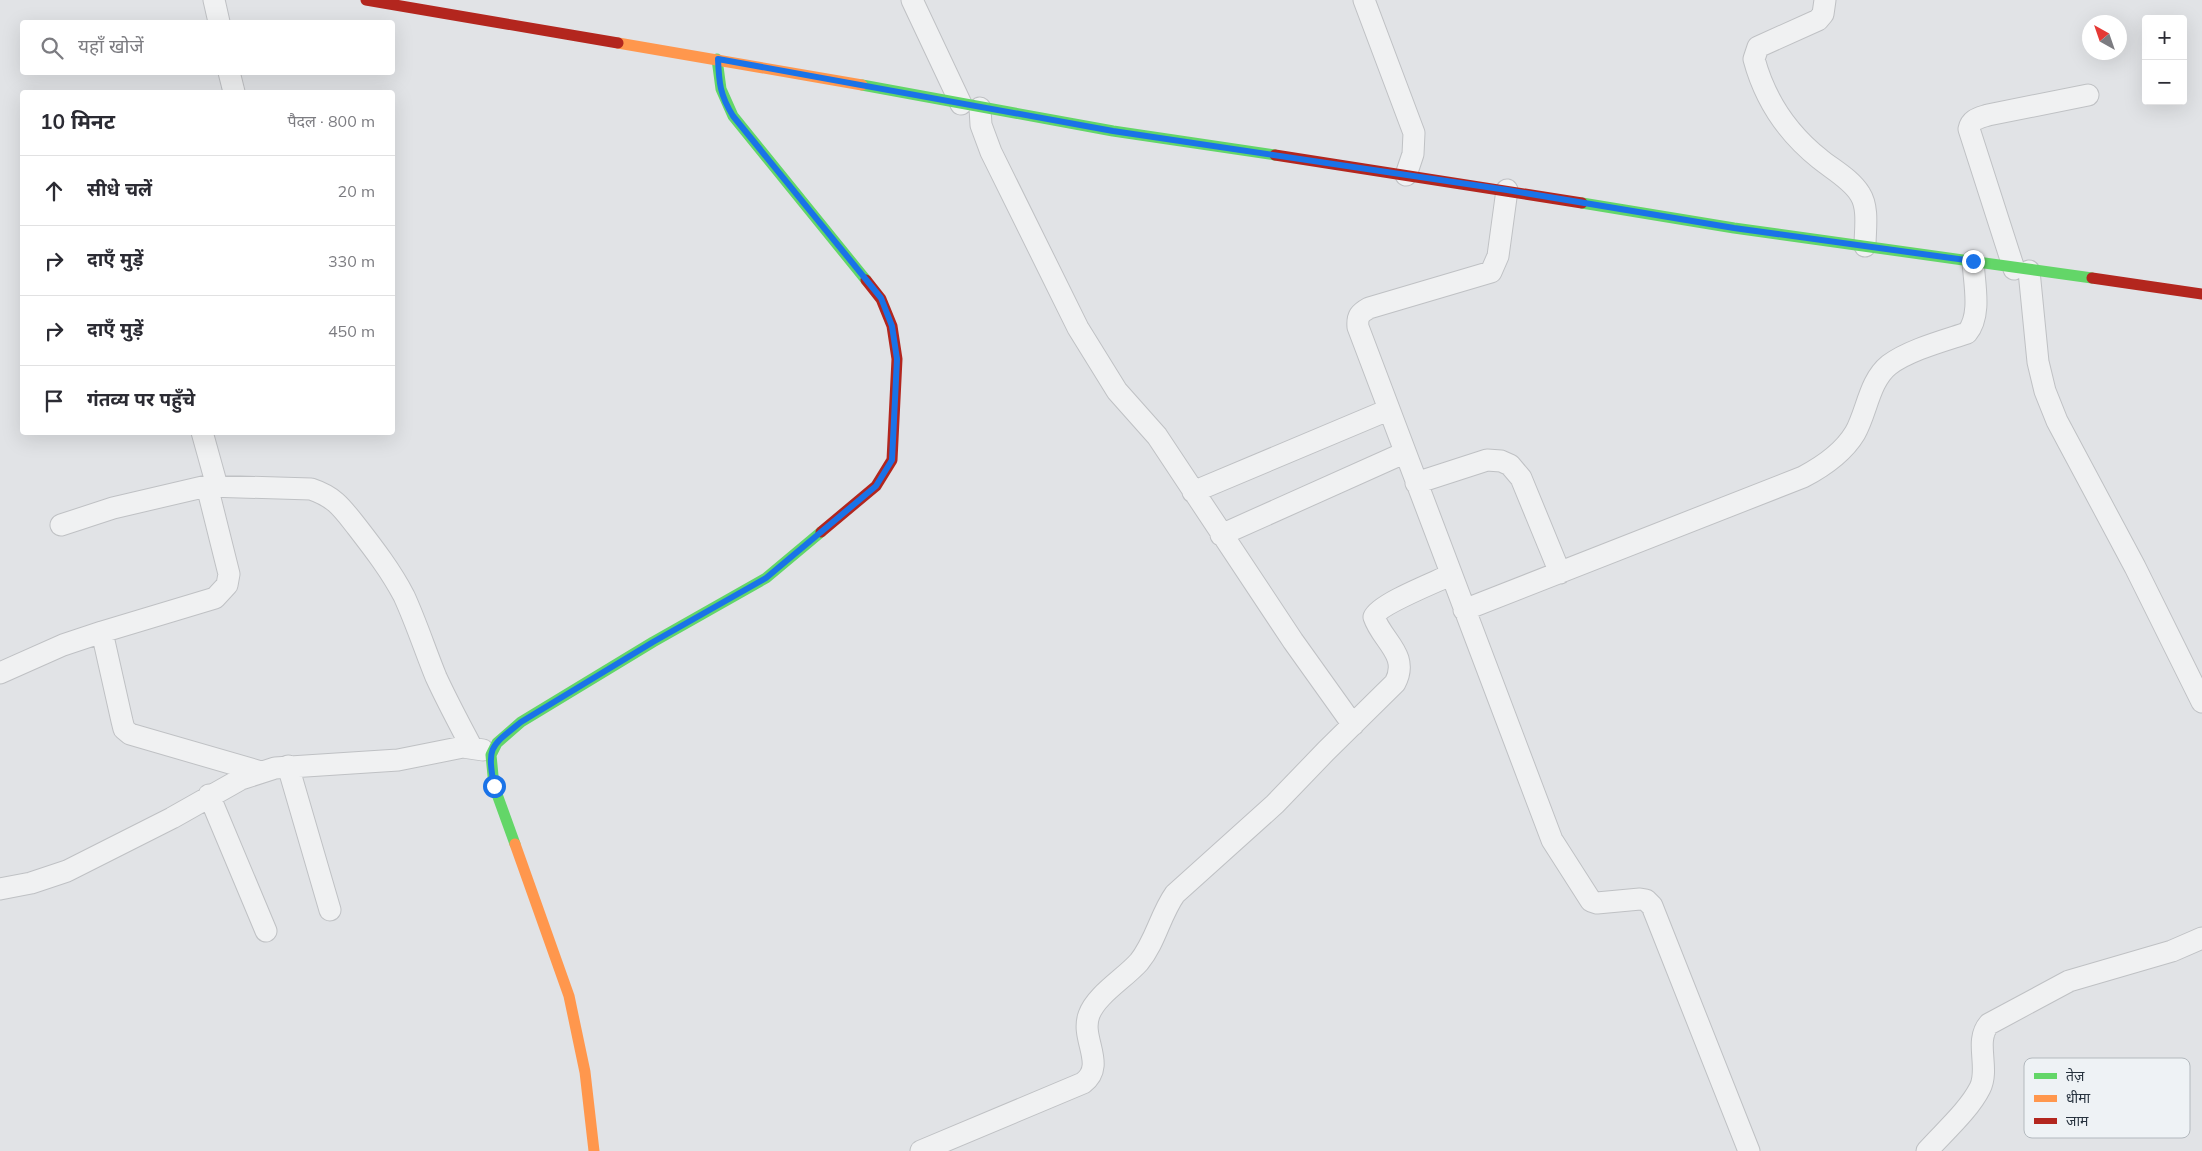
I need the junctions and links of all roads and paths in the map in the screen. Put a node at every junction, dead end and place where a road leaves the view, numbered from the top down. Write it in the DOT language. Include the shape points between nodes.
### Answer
graph roads {
  1 [pos="214,0"];
  2 [pos="366,0"];
  3 [pos="912,0"];
  4 [pos="1364,0"];
  5 [pos="1825,0"];
  6 [pos="219,20"];
  7 [pos="718,59"];
  8 [pos="230,75"];
  9 [pos="234,90"];
  10 [pos="2088,95"];
  11 [pos="971,106"];
  12 [pos="1406,175"];
  13 [pos="1507,190"];
  14 [pos="1865,246"];
  15 [pos="1973,261"];
  16 [pos="2021,270"];
  17 [pos="2202,294"];
  18 [pos="1388,410"];
  19 [pos="203,435"];
  20 [pos="1404,453"];
  21 [pos="1416,483"];
  22 [pos="212,486"];
  23 [pos="1193,492"];
  24 [pos="61,525"];
  25 [pos="1221,535"];
  26 [pos="1560,573"];
  27 [pos="1450,575"];
  28 [pos="1464,610"];
  29 [pos="102,632"];
  30 [pos="0,673"];
  31 [pos="2202,702"];
  32 [pos="1353,725"];
  33 [pos="482,749"];
  34 [pos="288,766"];
  35 [pos="261,772"];
  36 [pos="209,795"];
  37 [pos="0,889"];
  38 [pos="330,910"];
  39 [pos="266,931"];
  40 [pos="2202,938"];
  41 [pos="932,1149"];
  42 [pos="594,1151"];
  43 [pos="1749,1151"];
  44 [pos="1928,1151"];
  1 -- 6 [label="street"];
  2 -- 7 [label="main road"];
  3 -- 11 [label="street"];
  4 -- 12 [label="street" via="1414,133 1413,154"];
  5 -- 14 [label="street" via="1823,14 1818,20 1758,46 1754,59 1770,104 1779,118 1805,147 1860,194 1864,204"];
  7 -- 11 [label="main road"];
  7 -- 33 [label="main road" via="719,86 733,116 881,298 892,326 897,359 892,460 876,486 766,578 653,642"];
  8 -- 9 [label="street"];
  10 -- 16 [label="street" via="1988,115 1970,124 1969,129"];
  11 -- 12 [label="main road"];
  11 -- 23 [label="street" via="1078,328 1123,401 1157,436"];
  12 -- 13 [label="main road"];
  13 -- 14 [label="main road"];
  13 -- 18 [label="street" via="1498,256 1491,272 1360,313 1357,319 1360,337"];
  14 -- 15 [label="main road"];
  15 -- 16 [label="main road"];
  15 -- 26 [label="street" via="1973,326 1967,333 1889,365 1874,385 1855,433 1833,459 1803,477"];
  16 -- 17 [label="main road"];
  16 -- 31 [label="street" via="2038,362 2057,420"];
  18 -- 20 [label="street"];
  18 -- 23 [label="street"];
  19 -- 22 [label="street"];
  20 -- 21 [label="street"];
  20 -- 25 [label="street"];
  21 -- 26 [label="street" via="1487,460 1510,465 1521,478"];
  21 -- 27 [label="street"];
  22 -- 24 [label="street" via="113,508"];
  22 -- 29 [label="street" via="229,574 227,585 215,598"];
  22 -- 33 [label="street" via="311,490 334,499 396,581 437,679"];
  23 -- 25 [label="street"];
  25 -- 32 [label="street"];
  26 -- 28 [label="street"];
  27 -- 28 [label="street"];
  27 -- 32 [label="street" via="1376,612 1376,623 1396,654 1400,675 1395,684"];
  28 -- 43 [label="street" via="1552,840 1591,901 1640,899 1652,906"];
  29 -- 30 [label="street"];
  29 -- 35 [label="street" via="124,729 130,734"];
  32 -- 41 [label="street" via="1275,804 1175,894 1147,952 1089,1012 1087,1031 1094,1073 1089,1079"];
  33 -- 34 [label="street" via="448,749 398,760"];
  33 -- 42 [label="main road" via="491,765 494,786 570,996 585,1072"];
  34 -- 35 [label="street"];
  34 -- 38 [label="street"];
  35 -- 36 [label="street"];
  36 -- 37 [label="street" via="172,818 67,871"];
  36 -- 39 [label="street"];
  40 -- 44 [label="street" via="2172,951 2069,981 1989,1024 1982,1037 1984,1077 1980,1088"];
}
